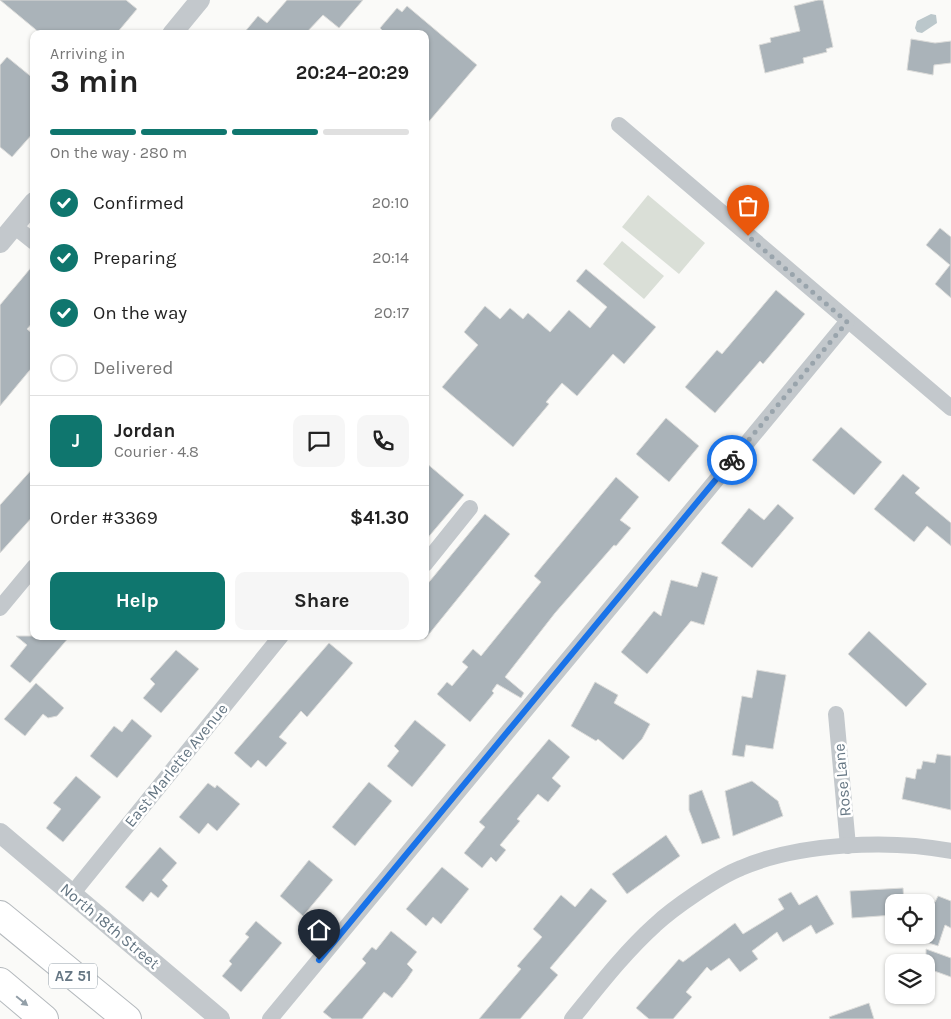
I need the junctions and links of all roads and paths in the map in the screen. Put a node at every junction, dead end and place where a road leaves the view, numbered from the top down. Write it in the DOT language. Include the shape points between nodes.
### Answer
graph roads {
  1 [pos="200,0"];
  2 [pos="175,30"];
  3 [pos="619,125"];
  4 [pos="30,207"];
  5 [pos="14,226"];
  6 [pos="30,239"];
  7 [pos="0,243"];
  8 [pos="847,322"];
  9 [pos="951,408"];
  10 [pos="470,508"];
  11 [pos="429,556"];
  12 [pos="30,573"];
  13 [pos="0,608"];
  14 [pos="278,640"];
  15 [pos="836,714"];
  16 [pos="0,833"];
  17 [pos="848,846"];
  18 [pos="951,851"];
  19 [pos="72,894"];
  20 [pos="0,915"];
  21 [pos="0,982"];
  22 [pos="44,1019"];
  23 [pos="126,1019"];
  24 [pos="220,1019"];
  25 [pos="270,1019"];
  26 [pos="572,1019"];
  1 -- 2 [label="street"];
  3 -- 8 [label="street"];
  4 -- 5 [label="street"];
  5 -- 6 [label="street"];
  5 -- 7 [label="street"];
  8 -- 9 [label="street"];
  8 -- 25 [label="street"];
  10 -- 11 [label="street"];
  12 -- 13 [label="street"];
  14 -- 19 [label="street, East Marlette Avenue"];
  15 -- 17 [label="street, Rose Lane"];
  16 -- 19 [label="street, North 18th Street"];
  17 -- 18 [label="street" via="926,846"];
  17 -- 26 [label="street" via="797,851 740,868 690,899 650,930 619,961"];
  19 -- 24 [label="street, North 18th Street"];
  20 -- 23 [label="highway, AZ 51"];
  21 -- 22 [label="highway, one-way"];
}
